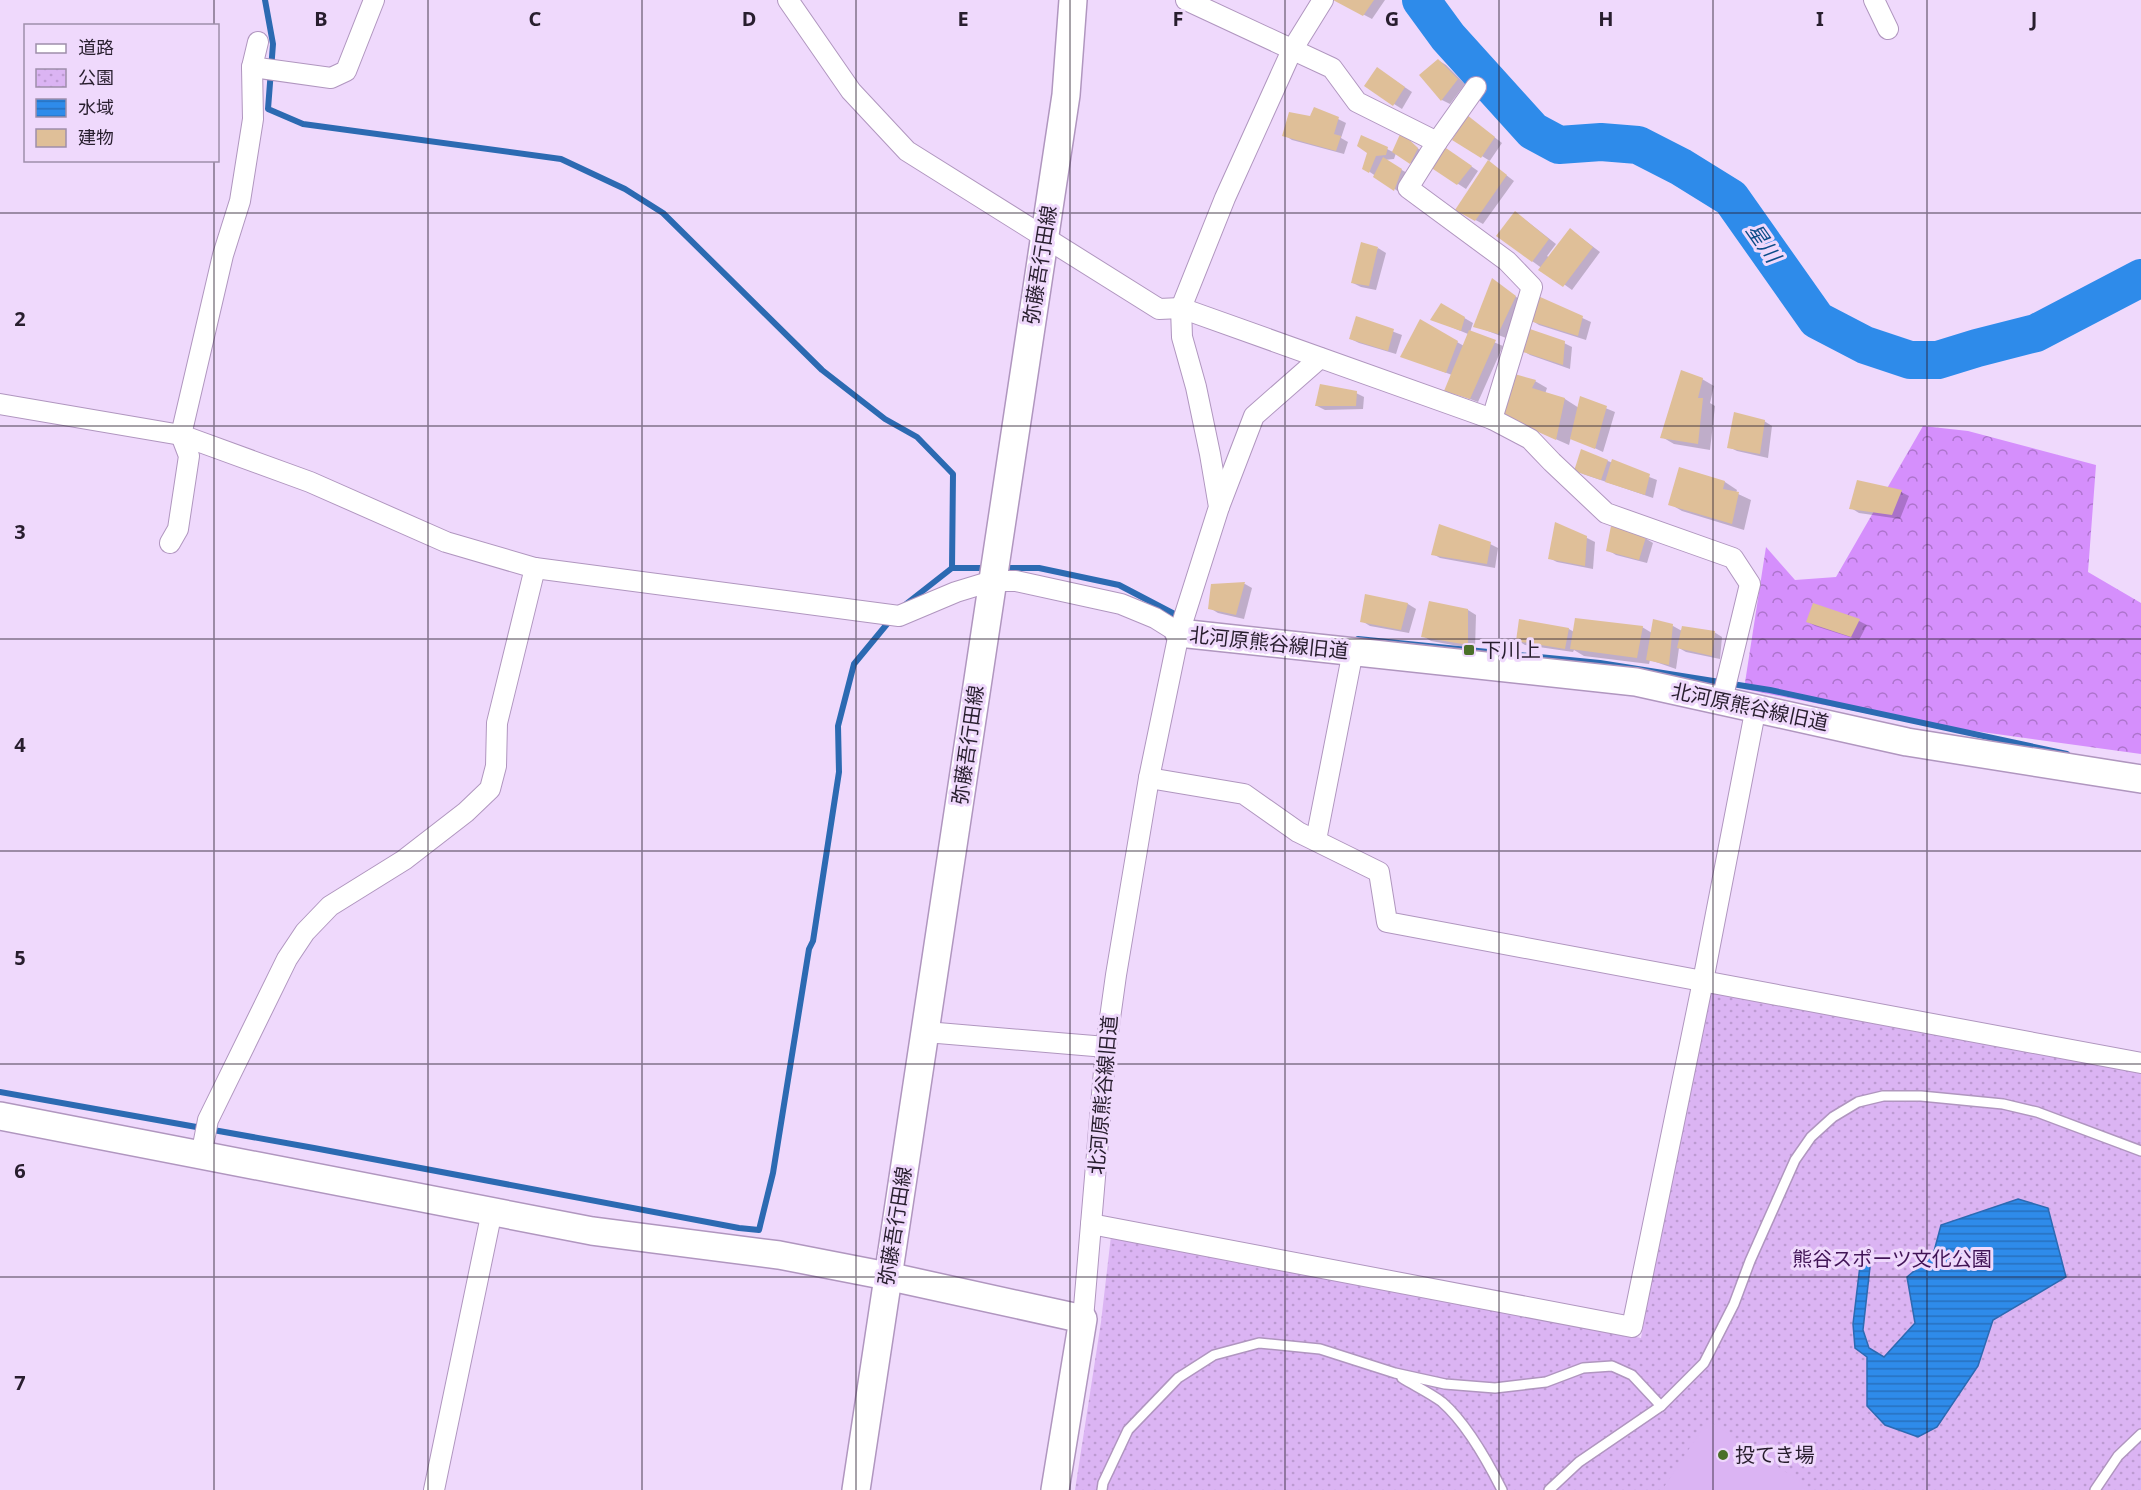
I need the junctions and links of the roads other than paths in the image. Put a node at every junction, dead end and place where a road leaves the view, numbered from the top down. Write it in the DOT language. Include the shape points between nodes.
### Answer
graph roads {
  1 [pos="374,0"];
  2 [pos="788,0"];
  3 [pos="1073,0"];
  4 [pos="1186,0"];
  5 [pos="1323,0"];
  6 [pos="1874,0"];
  7 [pos="1888,29"];
  8 [pos="258,42"];
  9 [pos="1292,50"];
  10 [pos="252,67"];
  11 [pos="1476,87"];
  12 [pos="1437,142"];
  13 [pos="1044,236"];
  14 [pos="1181,308"];
  15 [pos="1320,358"];
  16 [pos="0,404"];
  17 [pos="1492,419"];
  18 [pos="181,435"];
  19 [pos="1219,507"];
  20 [pos="170,543"];
  21 [pos="535,568"];
  22 [pos="992,581"];
  23 [pos="1179,633"];
  24 [pos="1353,651"];
  25 [pos="1722,700"];
  26 [pos="1756,707"];
  27 [pos="1149,778"];
  28 [pos="2141,779"];
  29 [pos="1316,840"];
  30 [pos="1703,981"];
  31 [pos="926,1032"];
  32 [pos="1106,1047"];
  33 [pos="2141,1063"];
  34 [pos="0,1116"];
  35 [pos="2141,1151"];
  36 [pos="201,1156"];
  37 [pos="492,1211"];
  38 [pos="1091,1224"];
  39 [pos="887,1276"];
  40 [pos="1083,1320"];
  41 [pos="1395,1373"];
  42 [pos="1661,1406"];
  43 [pos="2141,1434"];
  44 [pos="434,1490"];
  45 [pos="856,1490"];
  46 [pos="1055,1490"];
  47 [pos="1102,1490"];
  48 [pos="1502,1490"];
  49 [pos="1549,1490"];
  50 [pos="2095,1490"];
  1 -- 10 [label="street" via="346,71 331,78"];
  2 -- 13 [label="street" via="851,91 907,151"];
  3 -- 13 [label="street, 弥藤吾行田線" via="1066,95"];
  4 -- 9 [label="street"];
  5 -- 9 [label="street"];
  6 -- 7 [label="street"];
  8 -- 10 [label="street"];
  9 -- 12 [label="street" via="1332,68 1357,102"];
  9 -- 14 [label="street" via="1225,198"];
  10 -- 18 [label="street" via="253,119 240,201 223,255"];
  11 -- 12 [label="street"];
  12 -- 17 [label="street" via="1408,188 1507,261 1533,287"];
  13 -- 14 [label="street" via="1159,309"];
  13 -- 22 [label="street, 弥藤吾行田線"];
  14 -- 15 [label="street"];
  14 -- 19 [label="street" via="1182,337 1196,387"];
  15 -- 17 [label="street"];
  15 -- 19 [label="street" via="1254,416"];
  16 -- 18 [label="street"];
  17 -- 25 [label="street" via="1530,439 1606,513 1733,558 1750,584"];
  18 -- 20 [label="street" via="189,456 178,529"];
  18 -- 21 [label="street" via="310,482 446,542"];
  19 -- 23 [label="street"];
  21 -- 22 [label="street" via="899,616"];
  21 -- 36 [label="street" via="497,723 496,766 490,789 404,860 330,906 304,932 208,1120"];
  22 -- 23 [label="street" via="1016,581 1121,604"];
  22 -- 31 [label="street, 弥藤吾行田線"];
  23 -- 24 [label="street, 北河原熊谷線旧道"];
  23 -- 27 [label="street, 北河原熊谷線旧道"];
  24 -- 25 [label="street, 北河原熊谷線旧道" via="1636,682"];
  24 -- 29 [label="street"];
  25 -- 26 [label="street, 北河原熊谷線旧道"];
  26 -- 28 [label="street, 北河原熊谷線旧道" via="1907,742"];
  26 -- 30 [label="street"];
  27 -- 29 [label="street" via="1244,794"];
  27 -- 32 [label="street, 北河原熊谷線旧道"];
  29 -- 30 [label="street" via="1379,872 1387,922"];
  30 -- 33 [label="street"];
  30 -- 38 [label="street" via="1632,1327"];
  31 -- 32 [label="street"];
  31 -- 39 [label="street, 弥藤吾行田線"];
  32 -- 38 [label="street, 北河原熊谷線旧道"];
  34 -- 36 [label="street"];
  35 -- 42 [label="lane" via="2037,1112 2003,1104 1921,1095 1883,1096 1858,1102 1811,1137 1795,1160 1715,1344 1704,1362"];
  36 -- 37 [label="street"];
  37 -- 39 [label="street" via="591,1231 779,1255"];
  37 -- 44 [label="street"];
  38 -- 40 [label="street, 北河原熊谷線旧道"];
  39 -- 40 [label="street"];
  39 -- 45 [label="street, 弥藤吾行田線"];
  40 -- 46 [label="street, 北河原熊谷線旧道"];
  41 -- 42 [label="lane" via="1495,1389 1546,1383 1583,1368 1612,1366 1632,1375"];
  41 -- 47 [label="lane" via="1320,1349 1280,1345 1259,1343 1214,1355 1178,1378 1128,1430"];
  41 -- 48 [label="lane" via="1441,1402 1470,1434"];
  42 -- 49 [label="lane" via="1579,1462"];
  43 -- 50 [label="lane" via="2118,1456"];
}
